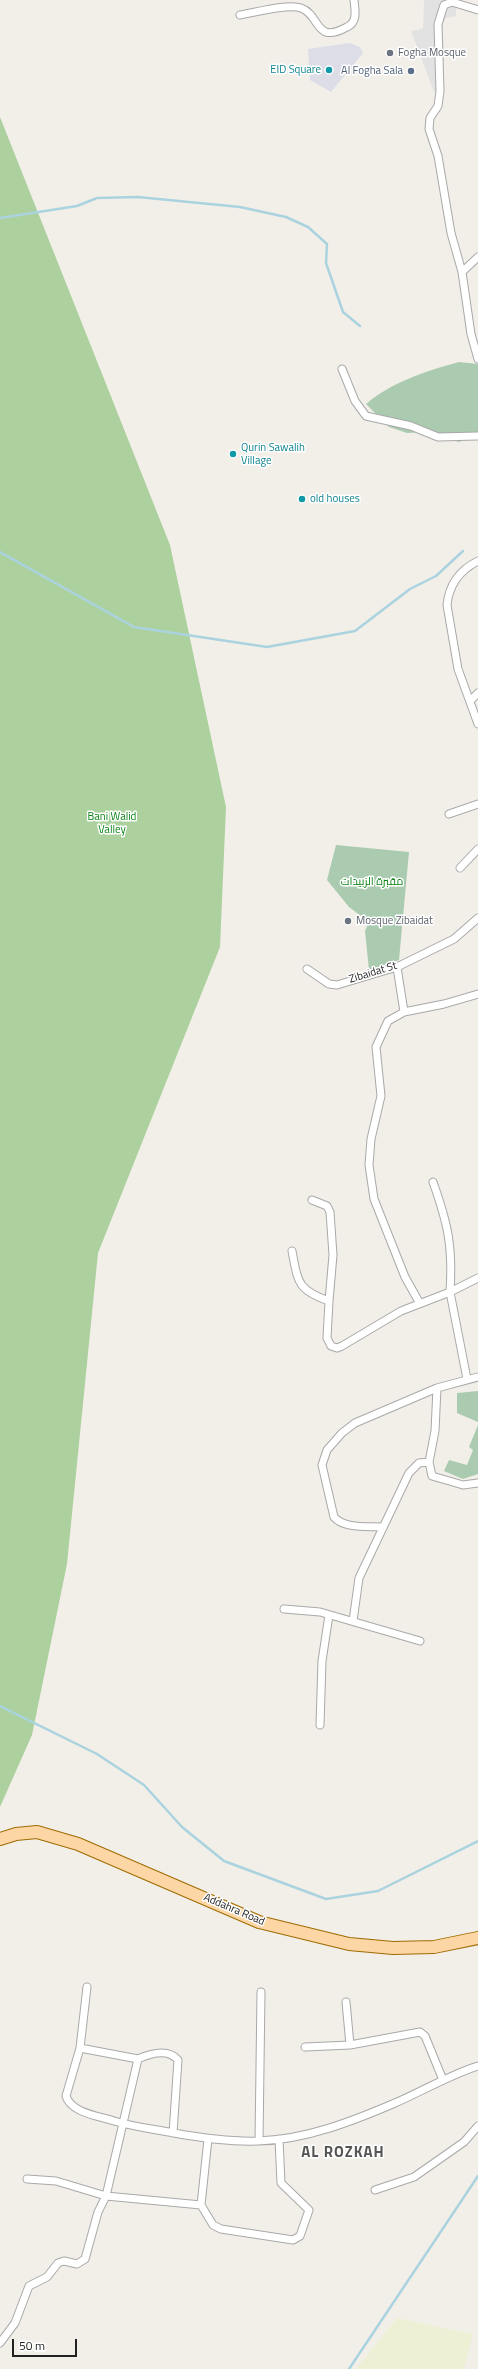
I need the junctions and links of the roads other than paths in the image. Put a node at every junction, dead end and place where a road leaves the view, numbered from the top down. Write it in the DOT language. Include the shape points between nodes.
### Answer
graph roads {
  1 [pos="354,0"];
  2 [pos="452,1"];
  3 [pos="478,10"];
  4 [pos="240,15"];
  5 [pos="478,257"];
  6 [pos="462,272"];
  7 [pos="478,359"];
  8 [pos="342,369"];
  9 [pos="478,436"];
  10 [pos="478,561"];
  11 [pos="478,693"];
  12 [pos="470,701"];
  13 [pos="478,724"];
  14 [pos="478,804"];
  15 [pos="449,814"];
  16 [pos="478,849"];
  17 [pos="460,868"];
  18 [pos="478,919"];
  19 [pos="397,967"];
  20 [pos="306,969"];
  21 [pos="478,994"];
  22 [pos="404,1012"];
  23 [pos="433,1182"];
  24 [pos="312,1200"];
  25 [pos="292,1251"];
  26 [pos="478,1278"];
  27 [pos="450,1292"];
  28 [pos="329,1301"];
  29 [pos="419,1302"];
  30 [pos="478,1377"];
  31 [pos="467,1379"];
  32 [pos="437,1388"];
  33 [pos="429,1462"];
  34 [pos="478,1483"];
  35 [pos="383,1527"];
  36 [pos="284,1609"];
  37 [pos="329,1615"];
  38 [pos="353,1621"];
  39 [pos="420,1641"];
  40 [pos="320,1724"];
  41 [pos="0,1840"];
  42 [pos="478,1938"];
  43 [pos="87,1987"];
  44 [pos="261,1992"];
  45 [pos="346,2002"];
  46 [pos="350,2045"];
  47 [pos="306,2047"];
  48 [pos="80,2048"];
  49 [pos="138,2059"];
  50 [pos="478,2066"];
  51 [pos="443,2080"];
  52 [pos="123,2124"];
  53 [pos="478,2126"];
  54 [pos="173,2133"];
  55 [pos="208,2139"];
  56 [pos="280,2139"];
  57 [pos="259,2141"];
  58 [pos="27,2179"];
  59 [pos="375,2190"];
  60 [pos="106,2196"];
  61 [pos="201,2206"];
  62 [pos="0,2343"];
  1 -- 4 [label="street" via="355,18 351,26 330,33 317,26 310,14 300,8"];
  2 -- 3 [label="street"];
  2 -- 6 [label="street" via="444,5 438,24 440,91 438,106 430,118 429,129 438,156 451,233"];
  5 -- 6 [label="street"];
  6 -- 7 [label="street" via="471,334"];
  8 -- 9 [label="street" via="355,401 366,416 412,426 438,437"];
  10 -- 12 [label="street" via="456,579 448,594 447,605 458,669"];
  11 -- 12 [label="street"];
  12 -- 13 [label="street"];
  14 -- 15 [label="street"];
  16 -- 17 [label="street"];
  18 -- 19 [label="street, Zibaidat St" via="454,939"];
  19 -- 20 [label="street, Zibaidat St" via="337,985 329,984"];
  19 -- 22 [label="street"];
  21 -- 22 [label="street"];
  22 -- 29 [label="street" via="388,1021 378,1041 376,1057 381,1096 371,1139 369,1165 374,1199 405,1277"];
  23 -- 27 [label="street" via="447,1222 451,1249"];
  24 -- 28 [label="street" via="327,1206 330,1212 334,1255"];
  25 -- 28 [label="street" via="297,1275 306,1291"];
  26 -- 27 [label="street"];
  27 -- 29 [label="street"];
  27 -- 31 [label="street"];
  28 -- 29 [label="street" via="327,1338 328,1343 337,1348"];
  30 -- 31 [label="street"];
  31 -- 32 [label="street"];
  32 -- 33 [label="street" via="436,1426"];
  32 -- 35 [label="street" via="355,1423 342,1433 323,1457 322,1470 331,1510 338,1522"];
  33 -- 34 [label="street" via="432,1476 463,1485"];
  33 -- 35 [label="street" via="414,1466"];
  35 -- 38 [label="street" via="359,1578"];
  36 -- 37 [label="street"];
  37 -- 38 [label="street"];
  37 -- 40 [label="street" via="322,1661"];
  38 -- 39 [label="street"];
  41 -- 42 [label="main road, Addahra Road" via="16,1834 37,1832 78,1844 259,1922 349,1944 434,1948"];
  43 -- 48 [label="street"];
  44 -- 57 [label="street"];
  45 -- 46 [label="street"];
  46 -- 47 [label="street"];
  46 -- 51 [label="street" via="420,2032 425,2036"];
  48 -- 49 [label="street"];
  48 -- 52 [label="street" via="66,2089 68,2102 77,2109"];
  49 -- 52 [label="street"];
  49 -- 54 [label="street" via="157,2053 172,2055 178,2060"];
  50 -- 51 [label="street" via="455,2073"];
  51 -- 56 [label="street" via="396,2103 329,2128"];
  52 -- 54 [label="street"];
  52 -- 60 [label="street"];
  53 -- 59 [label="street" via="464,2142 414,2177"];
  54 -- 55 [label="street"];
  55 -- 57 [label="street"];
  55 -- 61 [label="street"];
  56 -- 57 [label="street"];
  56 -- 61 [label="street" via="281,2183 309,2210 300,2236 289,2240 227,2231 213,2225"];
  58 -- 60 [label="street" via="56,2181"];
  60 -- 61 [label="street"];
  60 -- 62 [label="street" via="98,2212 85,2259 77,2264 64,2261 58,2263 47,2277 29,2286 15,2323"];
}
